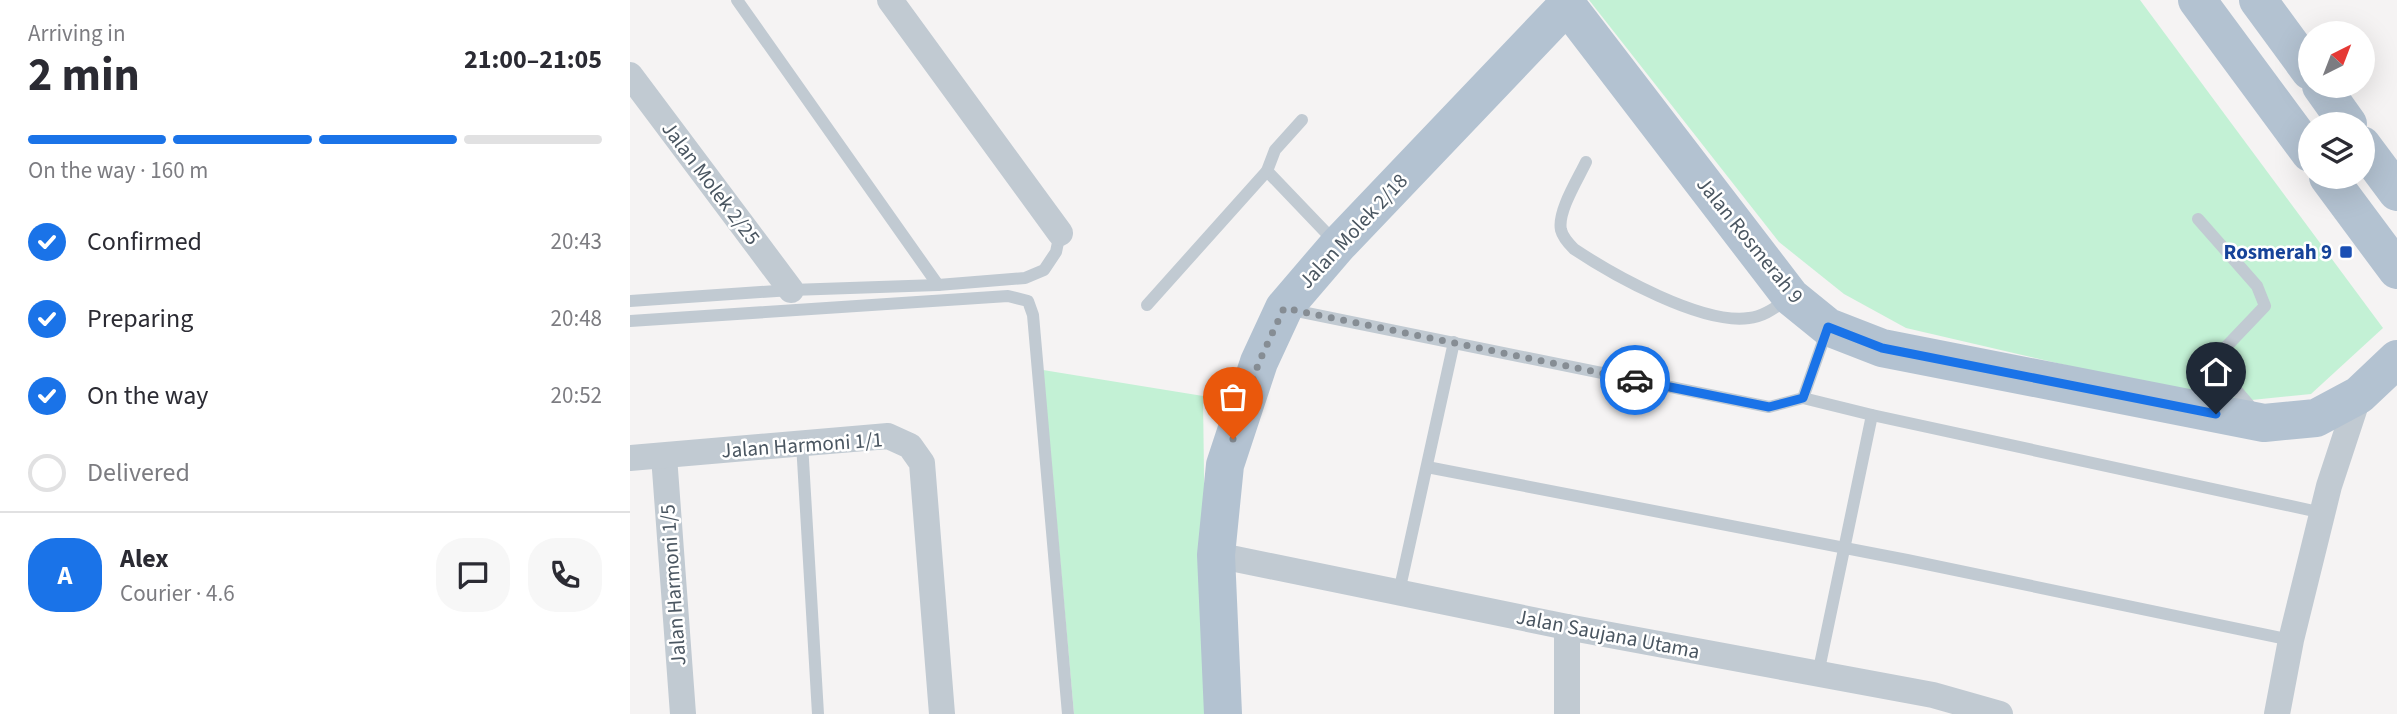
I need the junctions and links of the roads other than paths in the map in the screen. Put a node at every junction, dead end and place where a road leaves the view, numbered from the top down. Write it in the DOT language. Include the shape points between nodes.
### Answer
graph roads {
  1 [pos="737,0"];
  2 [pos="890,0"];
  3 [pos="2197,0"];
  4 [pos="2258,0"];
  5 [pos="1567,5"];
  6 [pos="2298,55"];
  7 [pos="630,75"];
  8 [pos="1302,120"];
  9 [pos="2298,137"];
  10 [pos="1586,162"];
  11 [pos="2375,162"];
  12 [pos="1267,172"];
  13 [pos="2337,189"];
  14 [pos="2397,192"];
  15 [pos="2198,219"];
  16 [pos="1060,233"];
  17 [pos="1338,245"];
  18 [pos="2397,270"];
  19 [pos="938,285"];
  20 [pos="791,290"];
  21 [pos="1791,297"];
  22 [pos="632,298"];
  23 [pos="1147,305"];
  24 [pos="1284,308"];
  25 [pos="630,321"];
  26 [pos="1828,327"];
  27 [pos="1454,342"];
  28 [pos="2397,359"];
  29 [pos="2359,395"];
  30 [pos="1803,398"];
  31 [pos="1872,415"];
  32 [pos="2264,424"];
  33 [pos="802,443"];
  34 [pos="664,456"];
  35 [pos="630,458"];
  36 [pos="1427,467"];
  37 [pos="2323,513"];
  38 [pos="1845,550"];
  39 [pos="1216,555"];
  40 [pos="1399,592"];
  41 [pos="1567,627"];
  42 [pos="2291,640"];
  43 [pos="1818,675"];
  44 [pos="683,714"];
  45 [pos="818,714"];
  46 [pos="942,714"];
  47 [pos="1068,714"];
  48 [pos="1223,714"];
  49 [pos="1567,714"];
  50 [pos="2000,714"];
  51 [pos="2277,714"];
  1 -- 19 [label="lane"];
  2 -- 16 [label="street"];
  3 -- 9 [label="main road"];
  4 -- 6 [label="main road"];
  5 -- 17 [label="main road, Jalan Molek 2/18"];
  5 -- 21 [label="main road, Jalan Rosmerah 9"];
  7 -- 20 [label="street, Jalan Molek 2/25"];
  8 -- 12 [label="lane" via="1275,150"];
  10 -- 21 [label="lane" via="1561,217 1561,229 1568,243 1587,258 1678,305 1720,318 1751,318"];
  11 -- 14 [label="main road"];
  12 -- 17 [label="lane"];
  12 -- 23 [label="lane"];
  13 -- 18 [label="main road"];
  15 -- 32 [label="lane" via="2257,286 2265,306 2224,348 2219,370"];
  16 -- 19 [label="lane" via="1056,252 1044,270 1025,278"];
  17 -- 24 [label="main road, Jalan Molek 2/18"];
  19 -- 20 [label="lane"];
  20 -- 22 [label="lane"];
  21 -- 26 [label="main road, Jalan Rosmerah 9"];
  24 -- 27 [label="lane"];
  24 -- 39 [label="main road, Jalan Molek 2/18" via="1259,362 1225,465"];
  25 -- 47 [label="lane" via="1008,296 1028,301 1033,315"];
  26 -- 30 [label="lane"];
  26 -- 32 [label="main road, Jalan Rosmerah 9" via="1882,348"];
  27 -- 30 [label="lane" via="1769,407"];
  27 -- 36 [label="lane"];
  28 -- 29 [label="main road, Jalan Rosmerah 9"];
  29 -- 32 [label="main road, Jalan Rosmerah 9" via="2316,418"];
  29 -- 37 [label="street"];
  30 -- 31 [label="lane"];
  31 -- 37 [label="lane"];
  31 -- 38 [label="lane"];
  33 -- 34 [label="street, Jalan Harmoni 1/1"];
  33 -- 45 [label="lane"];
  33 -- 46 [label="street, Jalan Harmoni 1/1" via="888,436 910,446 922,463"];
  34 -- 35 [label="street, Jalan Harmoni 1/1"];
  34 -- 44 [label="street, Jalan Harmoni 1/5"];
  36 -- 38 [label="lane"];
  36 -- 40 [label="lane"];
  37 -- 42 [label="street"];
  38 -- 42 [label="lane"];
  38 -- 43 [label="lane"];
  39 -- 40 [label="street, Jalan Saujana Utama"];
  39 -- 48 [label="main road, Jalan Molek 2/18"];
  40 -- 41 [label="street, Jalan Saujana Utama"];
  41 -- 43 [label="street, Jalan Saujana Utama"];
  41 -- 49 [label="street"];
  42 -- 51 [label="street"];
  43 -- 50 [label="street, Jalan Saujana Utama" via="1933,695"];
}
